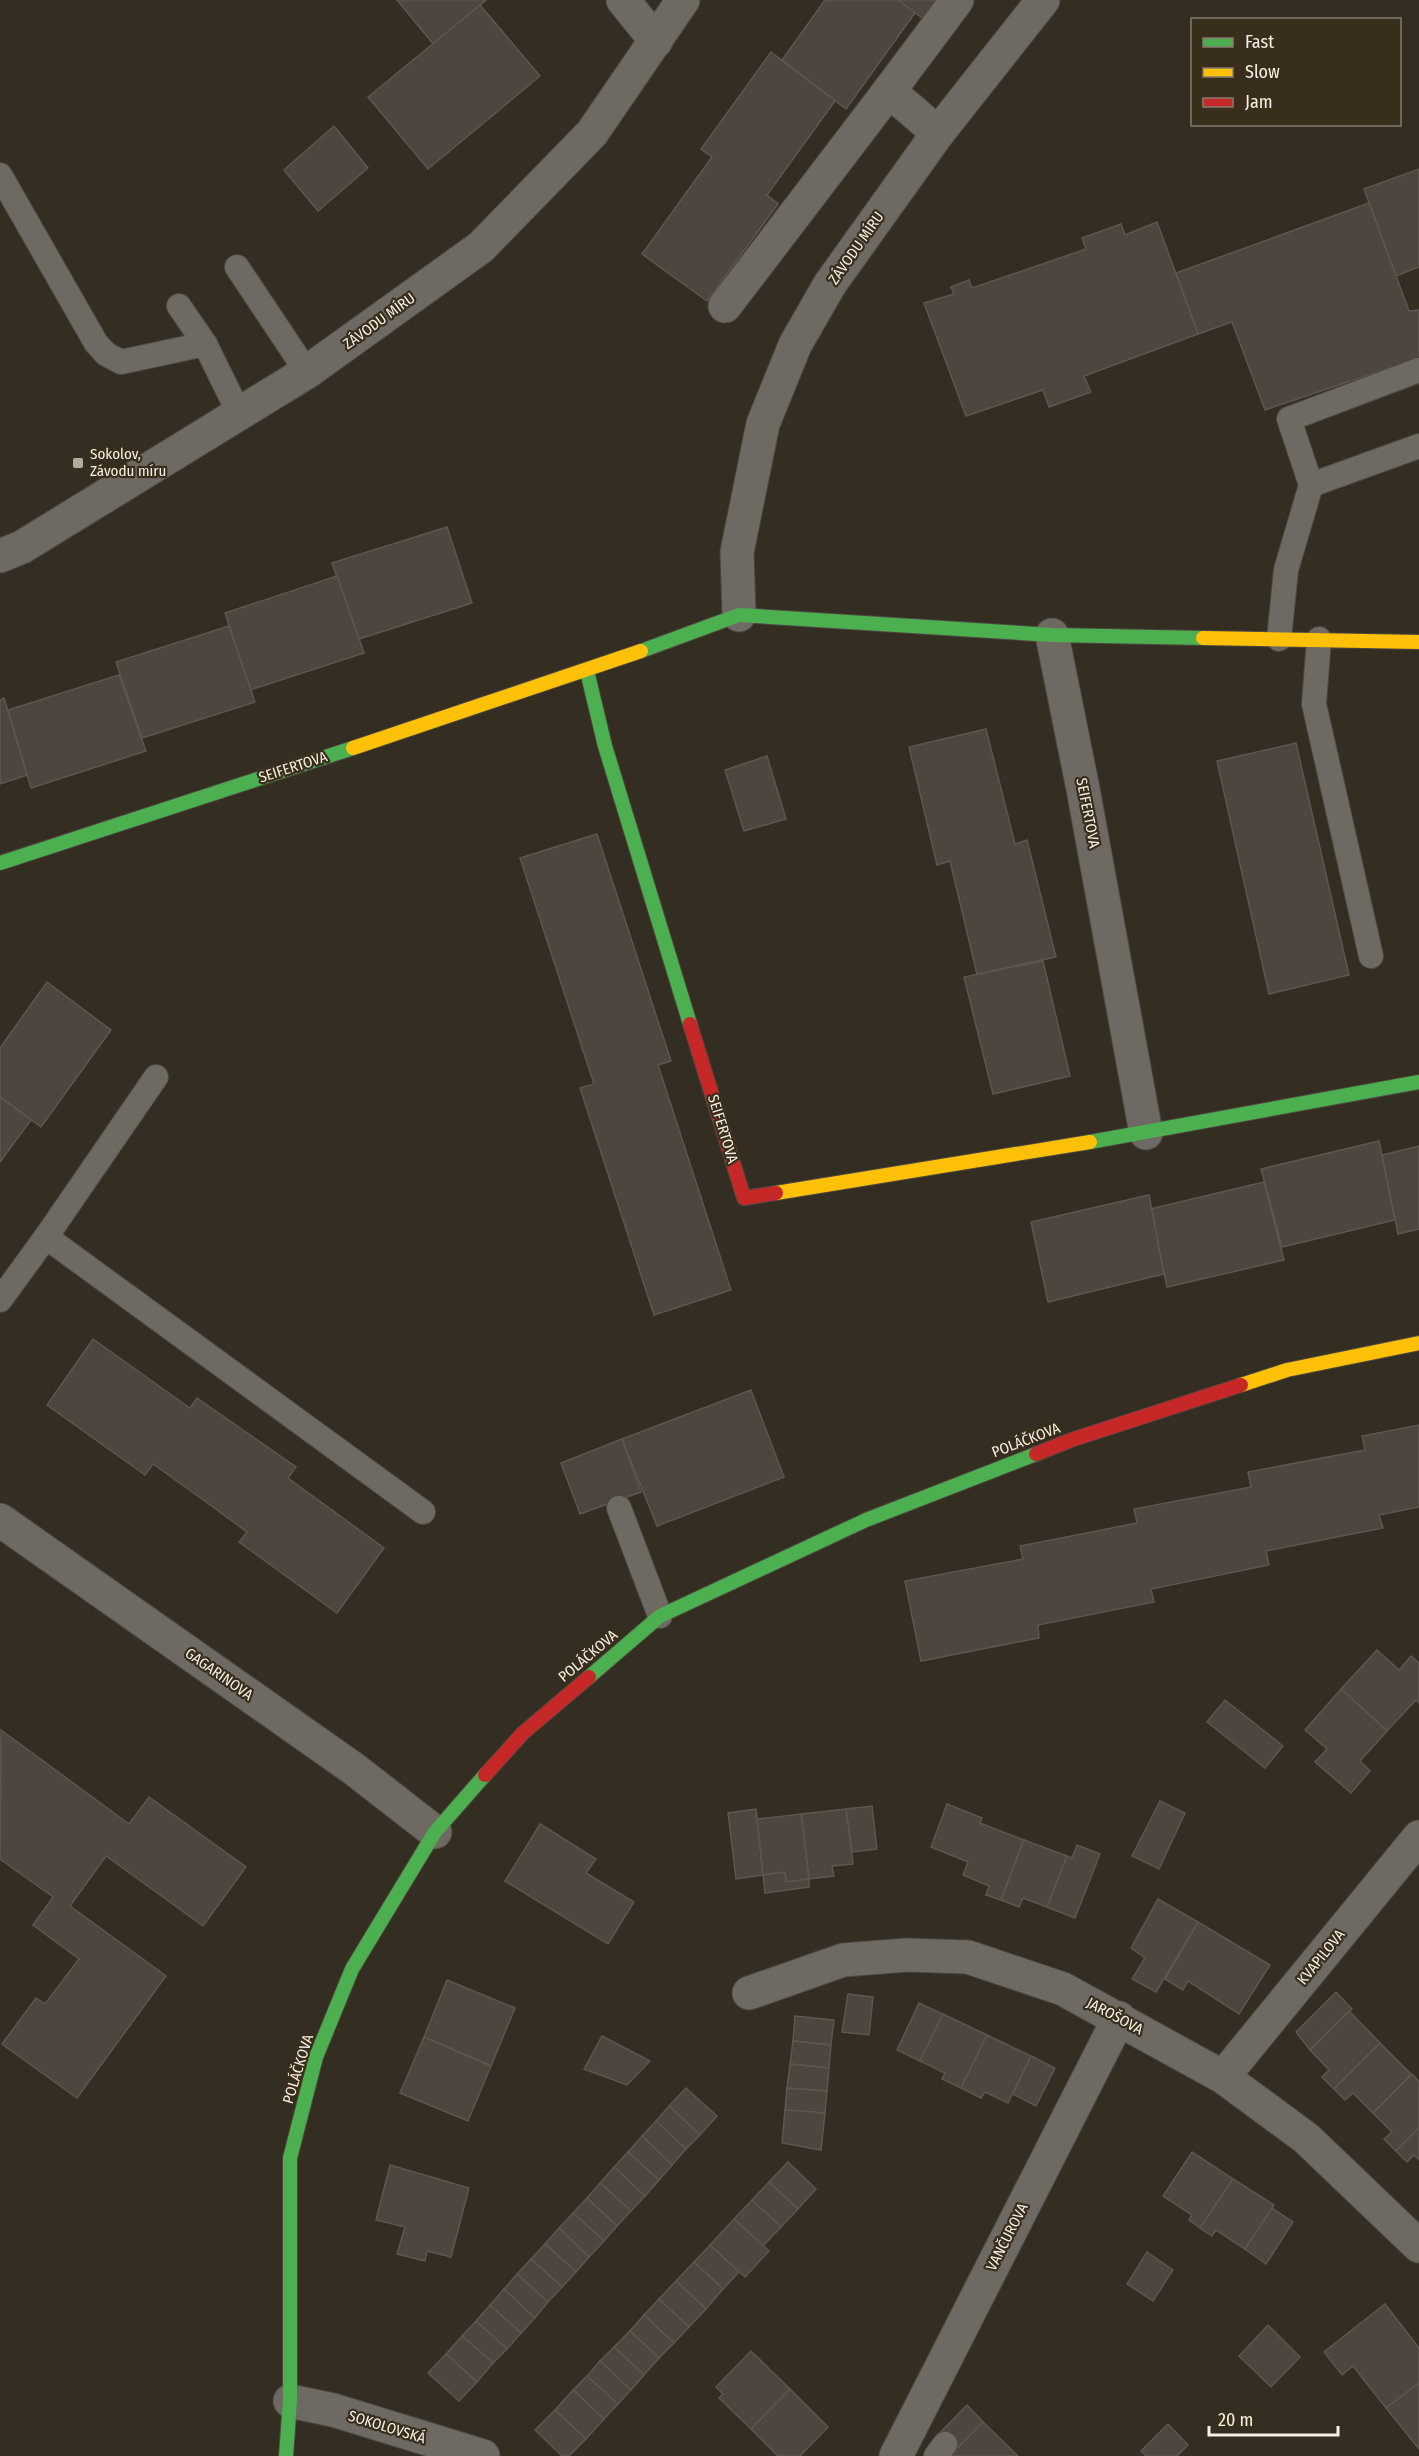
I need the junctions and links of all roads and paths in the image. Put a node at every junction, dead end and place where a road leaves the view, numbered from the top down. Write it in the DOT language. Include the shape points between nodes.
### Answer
graph roads {
  1 [pos="623,0"];
  2 [pos="683,0"];
  3 [pos="957,0"];
  4 [pos="1043,0"];
  5 [pos="657,41"];
  6 [pos="889,91"];
  7 [pos="938,133"];
  8 [pos="0,175"];
  9 [pos="237,267"];
  10 [pos="179,306"];
  11 [pos="725,306"];
  12 [pos="205,344"];
  13 [pos="1419,370"];
  14 [pos="307,372"];
  15 [pos="240,413"];
  16 [pos="1419,446"];
  17 [pos="1311,485"];
  18 [pos="0,556"];
  19 [pos="739,615"];
  20 [pos="1052,635"];
  21 [pos="1279,639"];
  22 [pos="1319,639"];
  23 [pos="1419,642"];
  24 [pos="587,671"];
  25 [pos="0,863"];
  26 [pos="1371,956"];
  27 [pos="156,1077"];
  28 [pos="1419,1082"];
  29 [pos="1146,1133"];
  30 [pos="46,1237"];
  31 [pos="0,1300"];
  32 [pos="1419,1343"];
  33 [pos="619,1508"];
  34 [pos="423,1512"];
  35 [pos="0,1520"];
  36 [pos="660,1616"];
  37 [pos="435,1832"];
  38 [pos="1419,1837"];
  39 [pos="749,1993"];
  40 [pos="1119,2018"];
  41 [pos="1223,2077"];
  42 [pos="1419,2246"];
  43 [pos="290,2401"];
  44 [pos="285,2456"];
  45 [pos="483,2456"];
  46 [pos="896,2456"];
  1 -- 5 [label="street"];
  2 -- 5 [label="street, ZÁVODU MÍRU"];
  3 -- 6 [label="street"];
  4 -- 7 [label="street, ZÁVODU MÍRU"];
  5 -- 14 [label="street, ZÁVODU MÍRU" via="592,133 481,247"];
  6 -- 7 [label="street"];
  6 -- 11 [label="street"];
  7 -- 19 [label="street, ZÁVODU MÍRU" via="830,284 795,345 763,424 737,552"];
  8 -- 12 [label="lane" via="106,354 122,362"];
  9 -- 14 [label="lane"];
  10 -- 12 [label="lane"];
  12 -- 15 [label="lane"];
  13 -- 17 [label="lane" via="1289,419"];
  14 -- 15 [label="street, ZÁVODU MÍRU"];
  15 -- 18 [label="street, ZÁVODU MÍRU" via="22,547"];
  16 -- 17 [label="lane"];
  17 -- 21 [label="lane" via="1286,570"];
  19 -- 20 [label="street, SEIFERTOVA"];
  19 -- 24 [label="street, SEIFERTOVA"];
  20 -- 21 [label="street, SEIFERTOVA"];
  20 -- 29 [label="street, SEIFERTOVA"];
  21 -- 22 [label="street, SEIFERTOVA"];
  22 -- 23 [label="street, SEIFERTOVA"];
  22 -- 26 [label="lane" via="1314,704"];
  24 -- 25 [label="street, SEIFERTOVA"];
  24 -- 29 [label="street, SEIFERTOVA" via="605,746 744,1198"];
  27 -- 30 [label="lane"];
  28 -- 29 [label="street, SEIFERTOVA"];
  30 -- 31 [label="lane"];
  30 -- 34 [label="lane"];
  32 -- 36 [label="street, POLÁČKOVA" via="1287,1370 1071,1440 866,1520"];
  33 -- 36 [label="lane"];
  35 -- 37 [label="street, GAGARINOVA" via="354,1769"];
  36 -- 37 [label="street, POLÁČKOVA" via="523,1733"];
  37 -- 43 [label="street, POLÁČKOVA" via="352,1969 316,2057 290,2158"];
  38 -- 41 [label="street, KVAPILOVA"];
  39 -- 40 [label="street, JAROŠOVA" via="843,1960 907,1955 968,1957 1063,1989"];
  40 -- 41 [label="street, JAROŠOVA"];
  40 -- 46 [label="street, VANČUROVA"];
  41 -- 42 [label="street, JAROŠOVA" via="1306,2138"];
  43 -- 44 [label="street, POLÁČKOVA"];
  43 -- 45 [label="street, SOKOLOVSKÁ" via="333,2410"];
}
